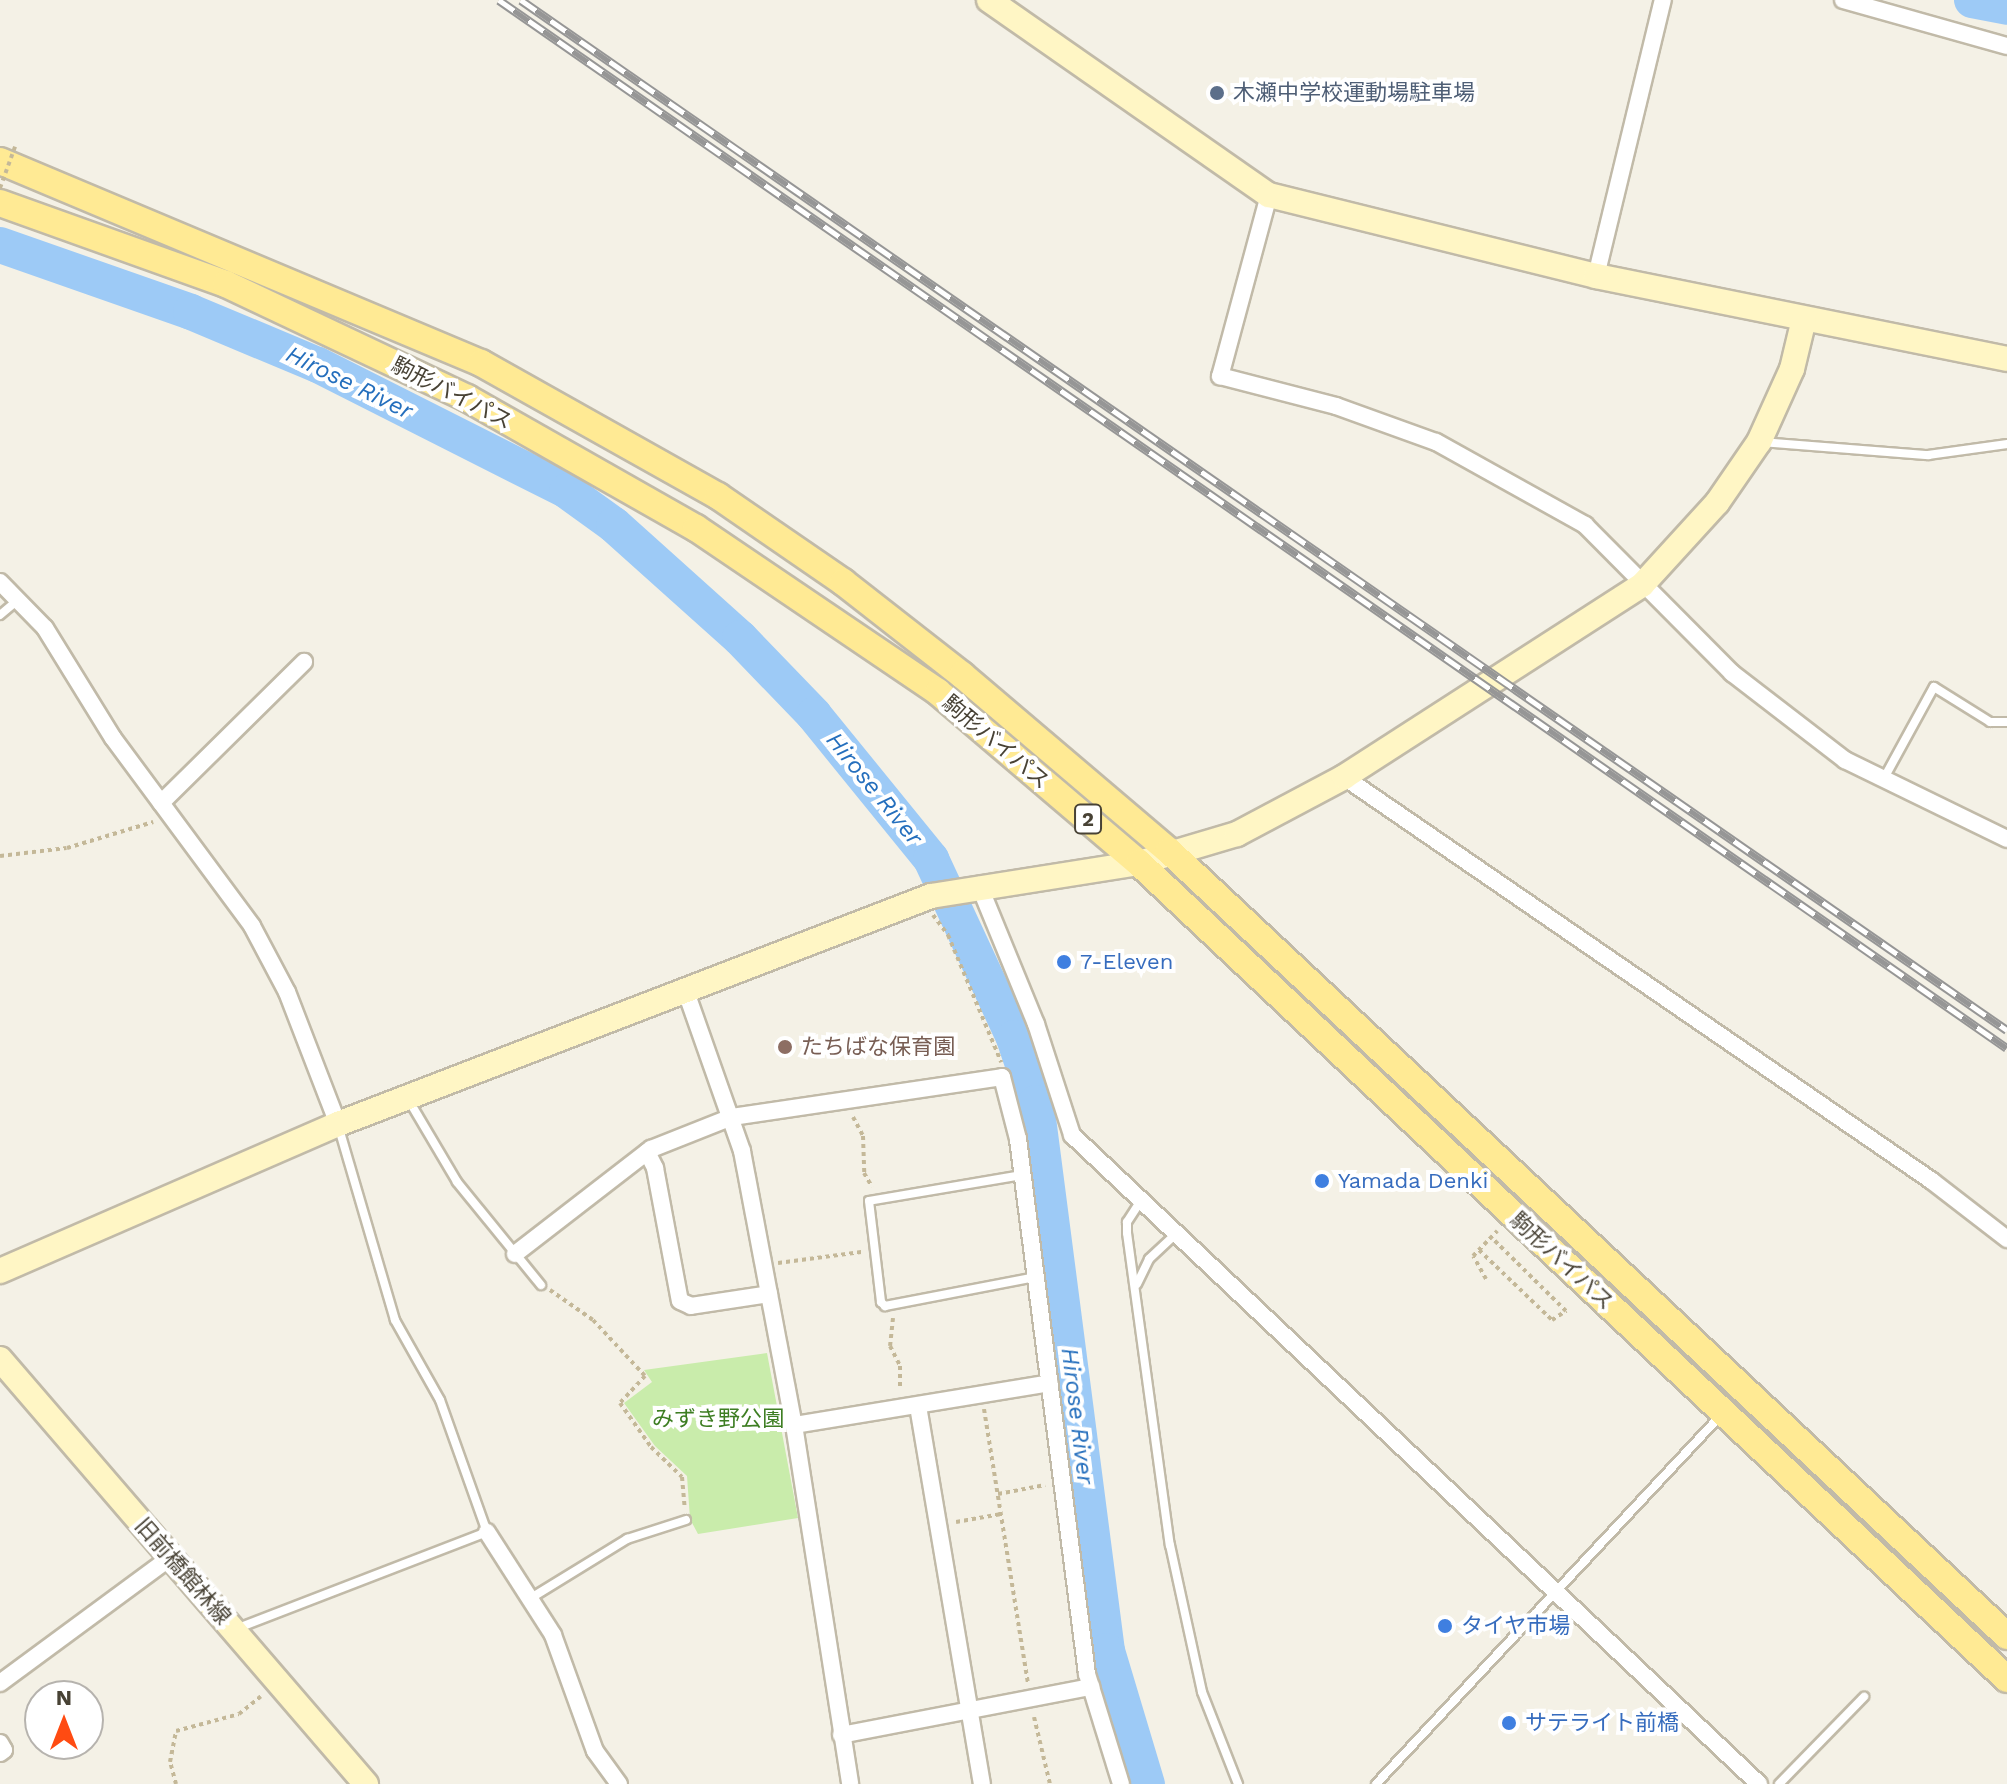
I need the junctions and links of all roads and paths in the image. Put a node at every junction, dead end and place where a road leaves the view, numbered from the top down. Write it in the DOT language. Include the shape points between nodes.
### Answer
graph roads {
  1 [pos="989,0"];
  2 [pos="1663,0"];
  3 [pos="1843,0"];
  4 [pos="2007,46"];
  5 [pos="8,153"];
  6 [pos="0,188"];
  7 [pos="1269,195"];
  8 [pos="0,203"];
  9 [pos="1596,276"];
  10 [pos="1804,319"];
  11 [pos="2007,359"];
  12 [pos="1759,442"];
  13 [pos="2007,444"];
  14 [pos="0,582"];
  15 [pos="1642,585"];
  16 [pos="18,600"];
  17 [pos="0,615"];
  18 [pos="304,662"];
  19 [pos="2007,722"];
  20 [pos="1344,777"];
  21 [pos="1883,780"];
  22 [pos="161,803"];
  23 [pos="171,817"];
  24 [pos="2007,839"];
  25 [pos="1169,851"];
  26 [pos="0,856"];
  27 [pos="1139,863"];
  28 [pos="972,887"];
  29 [pos="928,897"];
  30 [pos="685,989"];
  31 [pos="1002,1077"];
  32 [pos="408,1098"];
  33 [pos="732,1117"];
  34 [pos="338,1124"];
  35 [pos="647,1152"];
  36 [pos="1023,1175"];
  37 [pos="1140,1202"];
  38 [pos="1501,1226"];
  39 [pos="1175,1235"];
  40 [pos="1491,1237"];
  41 [pos="2007,1239"];
  42 [pos="874,1250"];
  43 [pos="1479,1250"];
  44 [pos="515,1254"];
  45 [pos="764,1265"];
  46 [pos="0,1271"];
  47 [pos="1036,1277"];
  48 [pos="1486,1279"];
  49 [pos="541,1285"];
  50 [pos="1136,1285"];
  51 [pos="769,1294"];
  52 [pos="0,1359"];
  53 [pos="1703,1376"];
  54 [pos="1050,1383"];
  55 [pos="982,1396"];
  56 [pos="918,1406"];
  57 [pos="1722,1413"];
  58 [pos="794,1425"];
  59 [pos="1766,1454"];
  60 [pos="1063,1482"];
  61 [pos="998,1494"];
  62 [pos="1001,1514"];
  63 [pos="686,1520"];
  64 [pos="938,1524"];
  65 [pos="487,1532"];
  66 [pos="171,1557"];
  67 [pos="1555,1592"];
  68 [pos="531,1598"];
  69 [pos="233,1629"];
  70 [pos="2007,1636"];
  71 [pos="2007,1679"];
  72 [pos="278,1682"];
  73 [pos="0,1683"];
  74 [pos="1091,1687"];
  75 [pos="1864,1697"];
  76 [pos="1030,1700"];
  77 [pos="969,1713"];
  78 [pos="841,1735"];
  79 [pos="0,1743"];
  80 [pos="0,1753"];
  81 [pos="176,1784"];
  82 [pos="366,1784"];
  83 [pos="619,1784"];
  84 [pos="850,1784"];
  85 [pos="982,1784"];
  86 [pos="1050,1784"];
  87 [pos="1121,1784"];
  88 [pos="1238,1784"];
  89 [pos="1376,1784"];
  90 [pos="1759,1784"];
  91 [pos="1779,1784"];
  1 -- 7 [label="street"];
  2 -- 9 [label="street"];
  3 -- 4 [label="street"];
  5 -- 6 [label="path, bridge"];
  5 -- 25 [label="main road, 駒形バイパス / 2" via="481,363 718,496 843,582 962,675"];
  7 -- 9 [label="street"];
  7 -- 15 [label="street" via="1220,376 1336,406 1436,442 1585,525"];
  8 -- 27 [label="main road, 駒形バイパス / 2" via="240,290 467,398 696,528 938,692"];
  9 -- 10 [label="street"];
  10 -- 11 [label="street"];
  10 -- 12 [label="street" via="1792,369"];
  12 -- 13 [label="lane" via="1928,455"];
  12 -- 15 [label="street" via="1717,503"];
  14 -- 16 [label="street"];
  15 -- 20 [label="street"];
  15 -- 21 [label="street" via="1732,673 1845,760"];
  16 -- 17 [label="lane"];
  16 -- 22 [label="street" via="45,628"];
  18 -- 22 [label="street"];
  19 -- 21 [label="lane" via="1990,722 1934,687"];
  20 -- 25 [label="street" via="1237,834"];
  20 -- 41 [label="street" via="1932,1181"];
  21 -- 24 [label="street"];
  22 -- 23 [label="street"];
  23 -- 26 [label="path" via="67,848"];
  23 -- 34 [label="street" via="252,926 287,992"];
  25 -- 27 [label="street"];
  25 -- 70 [label="main road, 駒形バイパス / 2"];
  27 -- 28 [label="street"];
  27 -- 57 [label="main road, 駒形バイパス / 2"];
  28 -- 29 [label="street"];
  28 -- 37 [label="street" via="1036,1024 1072,1135"];
  29 -- 30 [label="street"];
  29 -- 31 [label="path" via="1000,1050"];
  30 -- 32 [label="street"];
  30 -- 33 [label="street"];
  31 -- 33 [label="street"];
  31 -- 36 [label="street" via="1013,1107"];
  32 -- 34 [label="street"];
  32 -- 44 [label="lane" via="457,1182"];
  33 -- 35 [label="street"];
  33 -- 45 [label="street"];
  34 -- 46 [label="street"];
  34 -- 65 [label="lane" via="395,1320 440,1400"];
  35 -- 44 [label="street"];
  35 -- 51 [label="street" via="655,1168 680,1301 691,1306"];
  36 -- 42 [label="lane" via="869,1201"];
  36 -- 47 [label="street"];
  37 -- 39 [label="street"];
  37 -- 50 [label="lane" via="1127,1222"];
  38 -- 40 [label="path"];
  39 -- 50 [label="lane" via="1149,1259"];
  39 -- 67 [label="street"];
  40 -- 43 [label="path"];
  40 -- 43 [label="path" via="1566,1311 1552,1320"];
  42 -- 45 [label="path"];
  42 -- 47 [label="lane" via="885,1306"];
  43 -- 48 [label="path" via="1473,1256"];
  44 -- 49 [label="lane"];
  45 -- 51 [label="street"];
  47 -- 54 [label="street"];
  49 -- 63 [label="path" via="583,1312 645,1376 620,1403 651,1447 682,1477"];
  50 -- 88 [label="lane" via="1149,1406 1188,1637 1202,1692"];
  51 -- 58 [label="street"];
  52 -- 66 [label="street, 旧前橋館林線"];
  53 -- 59 [label="main road" via="1740,1411"];
  54 -- 55 [label="street"];
  54 -- 60 [label="street"];
  55 -- 56 [label="street"];
  55 -- 61 [label="path"];
  56 -- 58 [label="street"];
  56 -- 64 [label="street"];
  57 -- 59 [label="main road, 駒形バイパス / 2"];
  57 -- 67 [label="lane"];
  58 -- 78 [label="street"];
  59 -- 71 [label="main road, 駒形バイパス / 2"];
  60 -- 61 [label="path"];
  60 -- 74 [label="street"];
  61 -- 62 [label="path"];
  62 -- 64 [label="path"];
  62 -- 76 [label="path"];
  63 -- 68 [label="lane" via="627,1539"];
  64 -- 77 [label="street"];
  65 -- 68 [label="street"];
  65 -- 69 [label="lane"];
  66 -- 69 [label="street, 旧前橋館林線"];
  66 -- 73 [label="street"];
  67 -- 89 [label="lane"];
  67 -- 90 [label="street"];
  68 -- 83 [label="street" via="553,1635 595,1751"];
  69 -- 72 [label="street, 旧前橋館林線"];
  72 -- 81 [label="path" via="239,1714 176,1731 170,1762"];
  72 -- 82 [label="street, 旧前橋館林線"];
  74 -- 76 [label="street"];
  74 -- 87 [label="street"];
  75 -- 91 [label="lane"];
  76 -- 77 [label="street"];
  76 -- 86 [label="path"];
  77 -- 78 [label="street"];
  77 -- 85 [label="street"];
  78 -- 84 [label="street"];
  79 -- 80 [label="street"];
}
